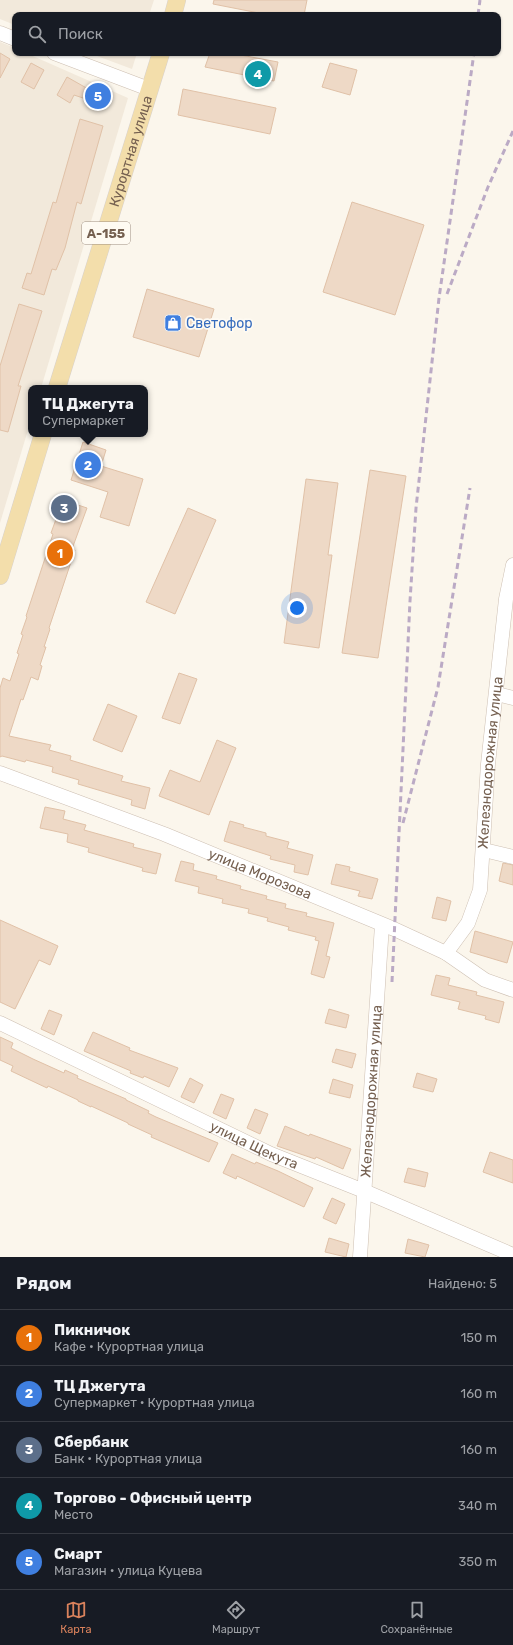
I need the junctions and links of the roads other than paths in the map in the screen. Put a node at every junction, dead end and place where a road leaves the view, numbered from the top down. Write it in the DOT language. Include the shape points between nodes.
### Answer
graph roads {
  1 [pos="177,0"];
  2 [pos="173,12"];
  3 [pos="0,33"];
  4 [pos="12,38"];
  5 [pos="62,56"];
  6 [pos="160,56"];
  7 [pos="149,89"];
  8 [pos="59,385"];
  9 [pos="42,437"];
  10 [pos="513,565"];
  11 [pos="1,568"];
  12 [pos="497,694"];
  13 [pos="513,698"];
  14 [pos="0,773"];
  15 [pos="484,850"];
  16 [pos="513,857"];
  17 [pos="382,925"];
  18 [pos="446,953"];
  19 [pos="513,990"];
  20 [pos="0,1023"];
  21 [pos="364,1191"];
  22 [pos="513,1255"];
  23 [pos="360,1257"];
  1 -- 2 [label="main road"];
  3 -- 4 [label="street"];
  5 -- 7 [label="street"];
  6 -- 7 [label="main road, Курортная улица / А-155"];
  7 -- 8 [label="main road, Курортная улица / А-155"];
  9 -- 11 [label="main road"];
  10 -- 12 [label="street, Железнодорожная улица" via="506,599"];
  12 -- 13 [label="street"];
  12 -- 15 [label="street, Железнодорожная улица" via="488,764"];
  14 -- 17 [label="street, улица Морозова" via="164,834"];
  15 -- 16 [label="street"];
  15 -- 18 [label="street, Железнодорожная улица" via="480,890 468,923"];
  17 -- 18 [label="street, улица Морозова"];
  17 -- 21 [label="street, Железнодорожная улица"];
  18 -- 19 [label="street, улица Морозова" via="485,980"];
  20 -- 21 [label="street, улица Щекута" via="271,1154"];
  21 -- 22 [label="street, улица Щекута"];
  21 -- 23 [label="street, Железнодорожная улица"];
}
